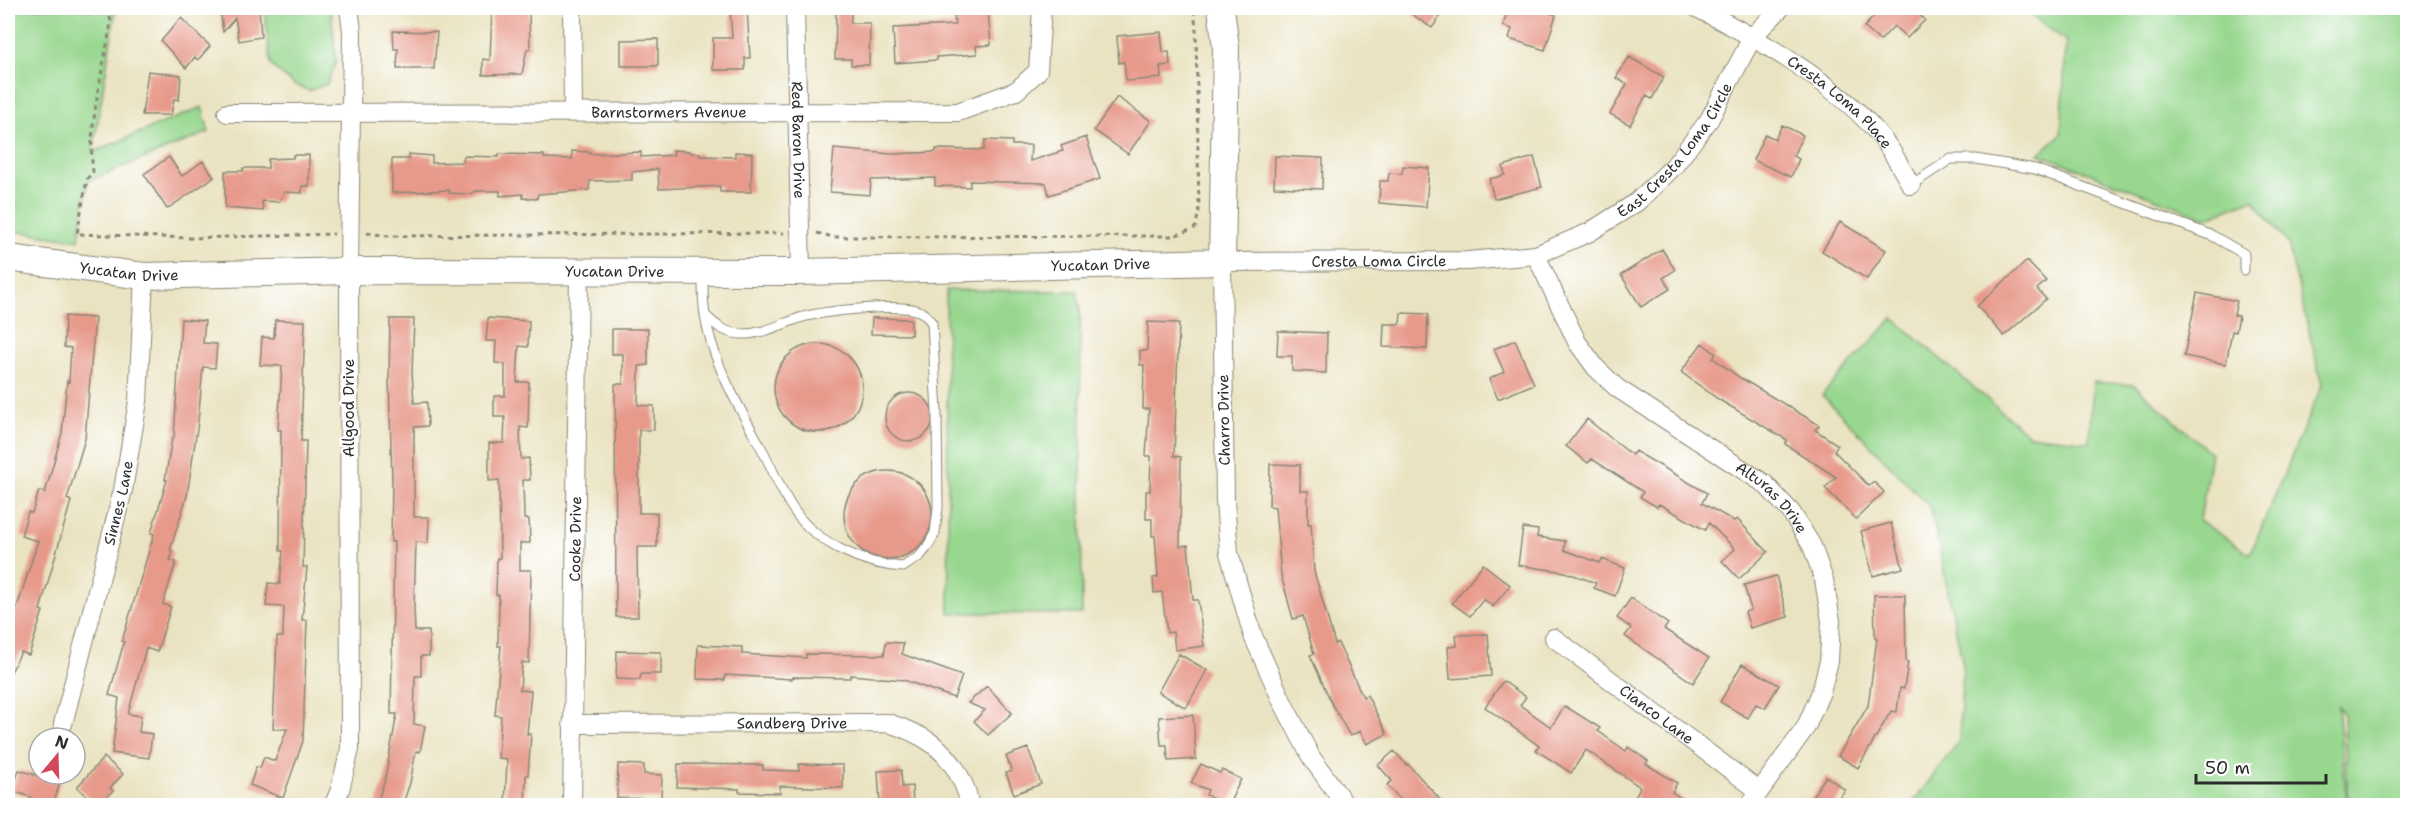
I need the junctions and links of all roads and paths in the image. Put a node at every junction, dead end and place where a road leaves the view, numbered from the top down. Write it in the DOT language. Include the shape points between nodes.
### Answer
graph roads {
  1 [pos="108,8"];
  2 [pos="349,8"];
  3 [pos="572,8"];
  4 [pos="795,8"];
  5 [pos="1042,8"];
  6 [pos="1194,8"];
  7 [pos="1221,8"];
  8 [pos="1697,8"];
  9 [pos="1781,8"];
  10 [pos="1753,36"];
  11 [pos="350,112"];
  12 [pos="573,112"];
  13 [pos="796,112"];
  14 [pos="227,113"];
  15 [pos="1911,184"];
  16 [pos="800,233"];
  17 [pos="349,234"];
  18 [pos="1536,255"];
  19 [pos="8,258"];
  20 [pos="1222,262"];
  21 [pos="2244,270"];
  22 [pos="349,271"];
  23 [pos="703,272"];
  24 [pos="801,272"];
  25 [pos="579,273"];
  26 [pos="144,276"];
  27 [pos="705,315"];
  28 [pos="1554,638"];
  29 [pos="63,724"];
  30 [pos="572,724"];
  31 [pos="1754,798"];
  32 [pos="333,806"];
  33 [pos="572,806"];
  34 [pos="969,806"];
  35 [pos="1346,806"];
  1 -- 17 [label="path" via="111,22 94,126 93,172 87,179 77,234 189,238"];
  2 -- 11 [label="street, Allgood Drive"];
  3 -- 12 [label="street"];
  4 -- 13 [label="street, Red Baron Drive"];
  5 -- 13 [label="street, Barnstormers Avenue" via="1038,71 1016,91 958,112"];
  6 -- 16 [label="path" via="1199,212 1195,228 1174,236 833,237"];
  7 -- 20 [label="street, Charro Drive" via="1226,48"];
  8 -- 10 [label="street, Cresta Loma Place"];
  9 -- 10 [label="street, East Cresta Loma Circle"];
  10 -- 15 [label="street, Cresta Loma Place" via="1846,101 1889,147"];
  10 -- 18 [label="street, East Cresta Loma Circle" via="1709,120 1674,166 1636,202 1590,232"];
  11 -- 12 [label="street, Barnstormers Avenue"];
  11 -- 14 [label="street, Barnstormers Avenue"];
  11 -- 17 [label="street, Allgood Drive"];
  12 -- 13 [label="street, Barnstormers Avenue"];
  13 -- 16 [label="street, Red Baron Drive"];
  15 -- 21 [label="lane" via="1951,159 2035,169 2213,236 2244,254"];
  16 -- 17 [label="path"];
  16 -- 24 [label="street, Red Baron Drive"];
  17 -- 22 [label="street, Allgood Drive"];
  18 -- 20 [label="street, Cresta Loma Circle" via="1468,261"];
  18 -- 31 [label="street, Alturas Drive" via="1577,342 1596,368 1617,388 1765,484 1791,512 1812,546 1824,580 1831,621 1829,662 1806,726"];
  19 -- 26 [label="street, Yucatan Drive"];
  20 -- 24 [label="street, Yucatan Drive"];
  20 -- 35 [label="street, Charro Drive" via="1229,553 1253,636 1282,701 1311,757"];
  22 -- 25 [label="street, Yucatan Drive"];
  22 -- 26 [label="street, Yucatan Drive"];
  22 -- 32 [label="street, Allgood Drive" via="350,749"];
  23 -- 24 [label="street, Yucatan Drive"];
  23 -- 25 [label="street, Yucatan Drive"];
  23 -- 27 [label="lane"];
  25 -- 30 [label="street, Cooke Drive"];
  26 -- 29 [label="street, Sinnes Lane" via="138,401 123,490"];
  27 -- 27 [label="lane" via="721,371 795,512 819,534 870,562 903,567 920,555 934,534 938,508 932,323 927,317 904,308 832,312 749,334 726,332"];
  28 -- 31 [label="street, Cianco Lane"];
  30 -- 33 [label="street, Cooke Drive"];
  30 -- 34 [label="street, Sandberg Drive" via="888,723 917,732 939,747 957,770 969,796"];
}
